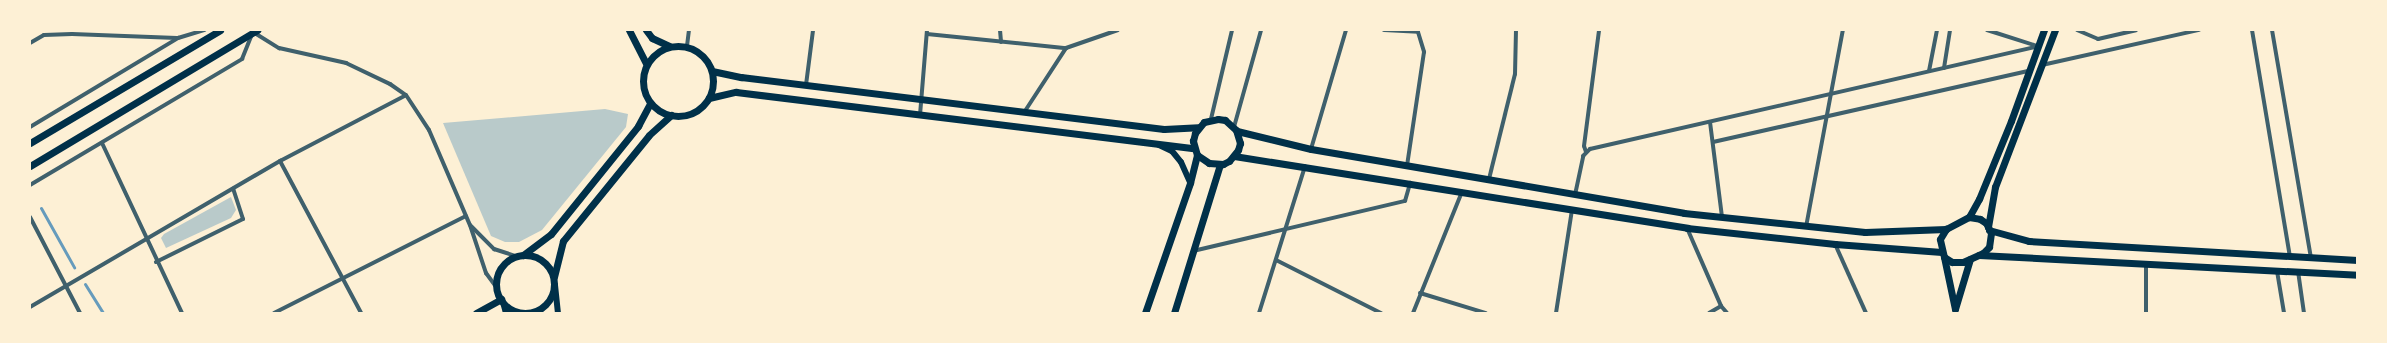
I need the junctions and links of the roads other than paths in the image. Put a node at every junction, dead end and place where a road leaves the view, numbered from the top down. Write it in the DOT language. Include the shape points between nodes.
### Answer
graph roads {
  1 [pos="53,30"];
  2 [pos="206,30"];
  3 [pos="220,30"];
  4 [pos="629,30"];
  5 [pos="646,30"];
  6 [pos="689,30"];
  7 [pos="813,30"];
  8 [pos="1000,30"];
  9 [pos="1118,30"];
  10 [pos="1232,30"];
  11 [pos="1261,30"];
  12 [pos="1346,30"];
  13 [pos="1384,30"];
  14 [pos="1516,30"];
  15 [pos="1599,30"];
  16 [pos="1843,30"];
  17 [pos="1937,30"];
  18 [pos="1950,30"];
  19 [pos="1987,30"];
  20 [pos="2044,30"];
  21 [pos="2055,30"];
  22 [pos="2077,30"];
  23 [pos="2136,30"];
  24 [pos="2199,30"];
  25 [pos="2252,30"];
  26 [pos="2272,30"];
  27 [pos="255,31"];
  28 [pos="1420,31"];
  29 [pos="927,32"];
  30 [pos="44,35"];
  31 [pos="178,38"];
  32 [pos="30,42"];
  33 [pos="1001,42"];
  34 [pos="669,46"];
  35 [pos="687,46"];
  36 [pos="2038,46"];
  37 [pos="1066,48"];
  38 [pos="646,64"];
  39 [pos="2042,65"];
  40 [pos="1944,68"];
  41 [pos="712,71"];
  42 [pos="1929,71"];
  43 [pos="2029,71"];
  44 [pos="806,85"];
  45 [pos="1831,94"];
  46 [pos="406,95"];
  47 [pos="709,98"];
  48 [pos="922,100"];
  49 [pos="650,103"];
  50 [pos="1024,111"];
  51 [pos="671,115"];
  52 [pos="920,115"];
  53 [pos="1828,116"];
  54 [pos="1211,119"];
  55 [pos="1710,122"];
  56 [pos="30,127"];
  57 [pos="1198,127"];
  58 [pos="1236,129"];
  59 [pos="1154,142"];
  60 [pos="1713,142"];
  61 [pos="30,143"];
  62 [pos="102,143"];
  63 [pos="1311,149"];
  64 [pos="1196,151"];
  65 [pos="1586,152"];
  66 [pos="1234,156"];
  67 [pos="280,161"];
  68 [pos="1220,164"];
  69 [pos="1305,165"];
  70 [pos="30,166"];
  71 [pos="1407,166"];
  72 [pos="1489,179"];
  73 [pos="1410,182"];
  74 [pos="1190,183"];
  75 [pos="30,185"];
  76 [pos="233,189"];
  77 [pos="1462,192"];
  78 [pos="1575,195"];
  79 [pos="1572,210"];
  80 [pos="466,216"];
  81 [pos="30,217"];
  82 [pos="1722,217"];
  83 [pos="1969,217"];
  84 [pos="470,225"];
  85 [pos="1687,228"];
  86 [pos="1806,228"];
  87 [pos="1989,228"];
  88 [pos="1946,229"];
  89 [pos="1283,232"];
  90 [pos="146,240"];
  91 [pos="1835,244"];
  92 [pos="1193,251"];
  93 [pos="1943,254"];
  94 [pos="523,255"];
  95 [pos="1979,255"];
  96 [pos="515,256"];
  97 [pos="2290,257"];
  98 [pos="2312,258"];
  99 [pos="1970,259"];
  100 [pos="1276,260"];
  101 [pos="2357,260"];
  102 [pos="156,262"];
  103 [pos="2146,263"];
  104 [pos="2277,270"];
  105 [pos="2298,271"];
  106 [pos="2357,275"];
  107 [pos="554,277"];
  108 [pos="342,279"];
  109 [pos="555,285"];
  110 [pos="66,286"];
  111 [pos="497,288"];
  112 [pos="1420,293"];
  113 [pos="502,300"];
  114 [pos="1721,306"];
  115 [pos="30,307"];
  116 [pos="1368,311"];
  117 [pos="1955,311"];
  118 [pos="80,313"];
  119 [pos="182,313"];
  120 [pos="274,313"];
  121 [pos="361,313"];
  122 [pos="476,313"];
  123 [pos="506,313"];
  124 [pos="558,313"];
  125 [pos="1145,313"];
  126 [pos="1174,313"];
  127 [pos="1259,313"];
  128 [pos="1381,313"];
  129 [pos="1413,313"];
  130 [pos="1486,313"];
  131 [pos="1556,313"];
  132 [pos="1709,313"];
  133 [pos="1727,313"];
  134 [pos="1866,313"];
  135 [pos="2146,313"];
  136 [pos="2284,313"];
  137 [pos="2304,313"];
  1 -- 30 [label="street"];
  2 -- 31 [label="street"];
  3 -- 61 [label="main road"];
  4 -- 38 [label="main road"];
  5 -- 34 [label="main road" via="652,38"];
  6 -- 35 [label="street"];
  7 -- 44 [label="street"];
  8 -- 33 [label="street"];
  9 -- 37 [label="street"];
  10 -- 54 [label="street"];
  11 -- 58 [label="street"];
  12 -- 63 [label="street"];
  13 -- 28 [label="street"];
  14 -- 72 [label="street" via="1515,74"];
  15 -- 65 [label="street" via="1584,146"];
  16 -- 45 [label="street"];
  17 -- 42 [label="street"];
  18 -- 40 [label="street"];
  19 -- 36 [label="street"];
  20 -- 36 [label="main road"];
  21 -- 39 [label="main road"];
  22 -- 23 [label="street" via="2098,39"];
  24 -- 39 [label="street"];
  25 -- 97 [label="street"];
  26 -- 98 [label="street"];
  27 -- 46 [label="street" via="279,48 346,63 385,81"];
  27 -- 62 [label="street" via="242,59"];
  27 -- 70 [label="main road"];
  28 -- 71 [label="street" via="1424,52"];
  29 -- 33 [label="street"];
  29 -- 48 [label="street"];
  30 -- 31 [label="street" via="98,33"];
  30 -- 32 [label="street"];
  31 -- 56 [label="street"];
  33 -- 37 [label="street"];
  34 -- 35 [label="main road"];
  34 -- 38 [label="main road" via="656,53"];
  35 -- 41 [label="main road" via="700,53"];
  36 -- 40 [label="street"];
  36 -- 43 [label="main road"];
  37 -- 50 [label="street"];
  38 -- 49 [label="main road" via="642,80"];
  39 -- 87 [label="main road" via="1995,187"];
  40 -- 42 [label="street"];
  41 -- 44 [label="main road"];
  41 -- 47 [label="main road" via="713,85"];
  42 -- 45 [label="street"];
  43 -- 53 [label="street"];
  43 -- 83 [label="main road" via="1979,199"];
  44 -- 48 [label="main road"];
  45 -- 53 [label="street"];
  45 -- 55 [label="street"];
  46 -- 67 [label="street"];
  46 -- 80 [label="street" via="429,130"];
  47 -- 51 [label="main road" via="691,113"];
  47 -- 52 [label="main road" via="736,92"];
  48 -- 50 [label="main road"];
  48 -- 52 [label="street"];
  49 -- 51 [label="main road"];
  49 -- 94 [label="main road" via="638,126 551,234"];
  50 -- 57 [label="main road" via="1164,128"];
  51 -- 107 [label="main road" via="649,135 563,241"];
  52 -- 59 [label="main road"];
  53 -- 60 [label="street"];
  53 -- 86 [label="street"];
  54 -- 57 [label="main road"];
  54 -- 58 [label="main road" via="1225,120"];
  55 -- 60 [label="street"];
  55 -- 65 [label="street"];
  57 -- 64 [label="main road" via="1193,141"];
  58 -- 63 [label="main road"];
  58 -- 66 [label="main road" via="1240,143"];
  59 -- 64 [label="main road"];
  59 -- 74 [label="main road" via="1177,156 1185,168"];
  60 -- 82 [label="street"];
  62 -- 75 [label="street"];
  62 -- 90 [label="street"];
  63 -- 71 [label="main road"];
  64 -- 68 [label="main road" via="1209,163"];
  64 -- 74 [label="main road"];
  65 -- 78 [label="street"];
  66 -- 68 [label="main road"];
  66 -- 69 [label="main road"];
  67 -- 76 [label="street"];
  67 -- 108 [label="street"];
  68 -- 92 [label="main road"];
  69 -- 73 [label="main road"];
  69 -- 89 [label="street"];
  71 -- 72 [label="main road"];
  72 -- 78 [label="main road"];
  73 -- 77 [label="main road"];
  73 -- 89 [label="street" via="1405,201"];
  74 -- 125 [label="main road"];
  76 -- 90 [label="street"];
  76 -- 102 [label="street" via="243,219"];
  77 -- 79 [label="main road"];
  77 -- 112 [label="street"];
  78 -- 82 [label="main road"];
  79 -- 85 [label="main road"];
  79 -- 131 [label="street"];
  80 -- 84 [label="street"];
  80 -- 108 [label="street"];
  81 -- 110 [label="street"];
  82 -- 86 [label="main road"];
  83 -- 87 [label="main road" via="1983,220"];
  83 -- 88 [label="main road"];
  84 -- 96 [label="street" via="494,249"];
  84 -- 111 [label="street" via="486,273"];
  85 -- 91 [label="main road"];
  85 -- 114 [label="street"];
  86 -- 88 [label="main road" via="1888,233"];
  87 -- 95 [label="main road" via="1989,247"];
  87 -- 97 [label="main road" via="2028,241"];
  88 -- 93 [label="main road" via="1940,239"];
  89 -- 92 [label="street"];
  89 -- 100 [label="street"];
  90 -- 102 [label="street"];
  90 -- 110 [label="street"];
  91 -- 93 [label="main road"];
  91 -- 134 [label="street"];
  92 -- 126 [label="main road"];
  93 -- 99 [label="main road" via="1956,263"];
  93 -- 117 [label="main road"];
  94 -- 96 [label="main road"];
  94 -- 107 [label="main road" via="546,262"];
  95 -- 99 [label="main road"];
  95 -- 103 [label="main road"];
  96 -- 111 [label="main road" via="500,270"];
  97 -- 98 [label="main road"];
  98 -- 101 [label="main road"];
  99 -- 117 [label="main road"];
  100 -- 116 [label="street"];
  100 -- 127 [label="street"];
  102 -- 119 [label="street"];
  103 -- 104 [label="main road"];
  103 -- 135 [label="street"];
  104 -- 105 [label="main road"];
  104 -- 136 [label="street"];
  105 -- 106 [label="main road"];
  105 -- 137 [label="street"];
  107 -- 109 [label="main road"];
  108 -- 120 [label="street"];
  108 -- 121 [label="street"];
  109 -- 113 [label="main road" via="549,300 536,311 516,311"];
  109 -- 124 [label="main road"];
  110 -- 115 [label="street"];
  110 -- 118 [label="street"];
  111 -- 113 [label="main road"];
  112 -- 129 [label="street"];
  112 -- 130 [label="street"];
  113 -- 122 [label="main road"];
  113 -- 123 [label="main road"];
  114 -- 132 [label="street"];
  114 -- 133 [label="street"];
  116 -- 128 [label="street"];
}
